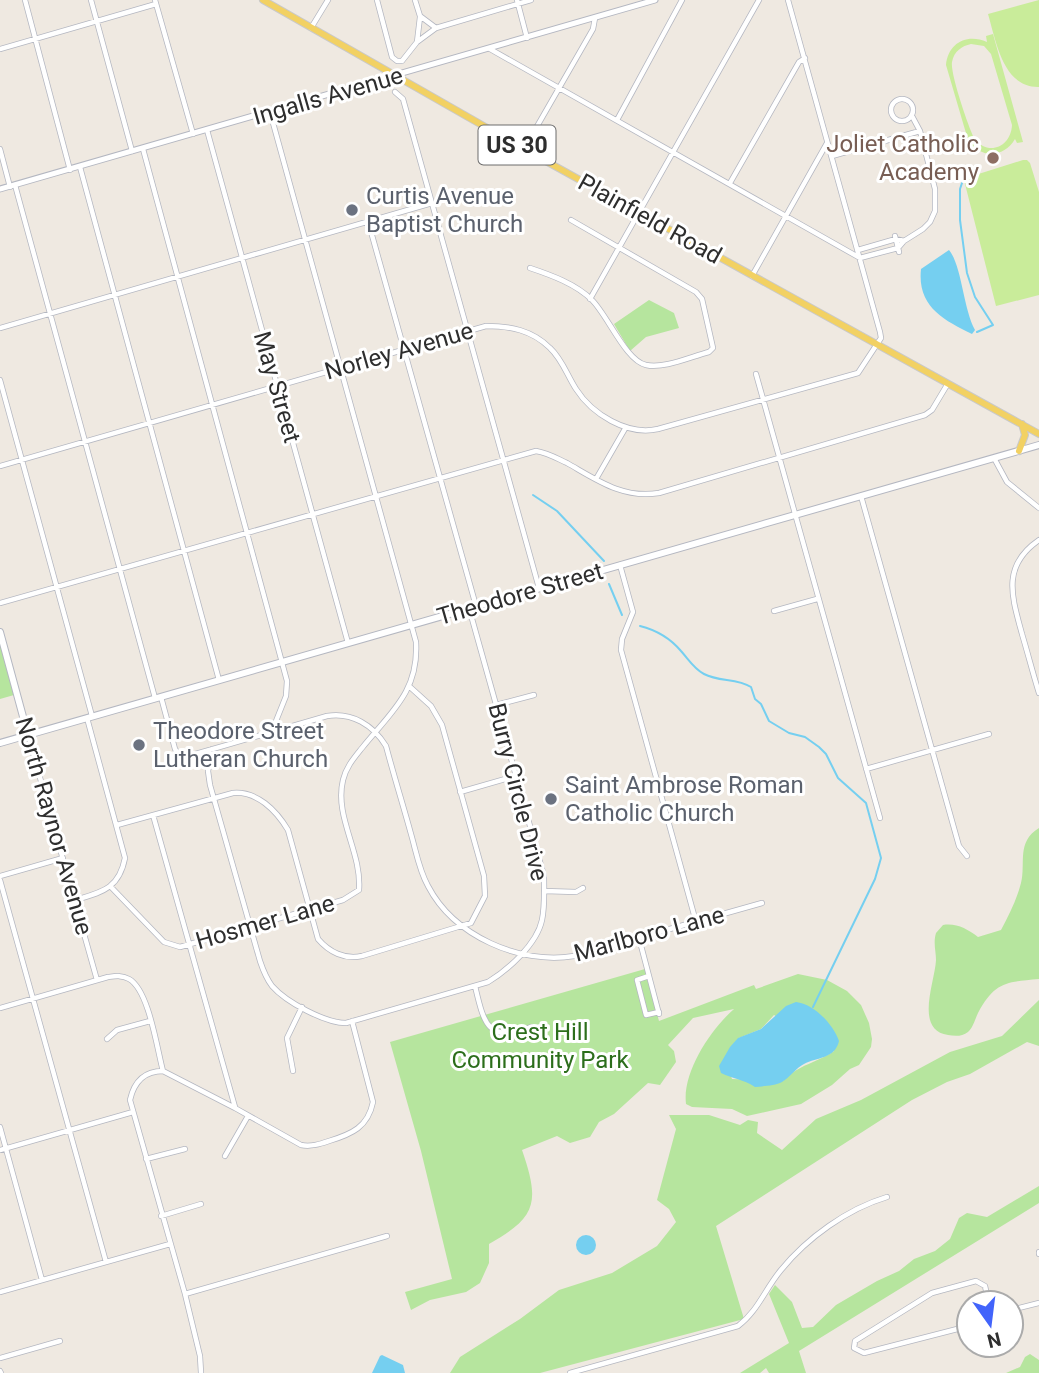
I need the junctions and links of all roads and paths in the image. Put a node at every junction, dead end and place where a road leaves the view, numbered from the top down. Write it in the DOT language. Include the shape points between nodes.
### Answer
graph roads {
  1 [pos="25,0"];
  2 [pos="91,0"];
  3 [pos="263,0"];
  4 [pos="328,0"];
  5 [pos="377,0"];
  6 [pos="415,0"];
  7 [pos="531,0"];
  8 [pos="655,0"];
  9 [pos="682,0"];
  10 [pos="759,0"];
  11 [pos="788,0"];
  12 [pos="155,2"];
  13 [pos="517,2"];
  14 [pos="420,16"];
  15 [pos="595,18"];
  16 [pos="96,21"];
  17 [pos="312,28"];
  18 [pos="436,28"];
  19 [pos="527,38"];
  20 [pos="36,39"];
  21 [pos="417,42"];
  22 [pos="0,49"];
  23 [pos="490,49"];
  24 [pos="805,58"];
  25 [pos="398,76"];
  26 [pos="559,87"];
  27 [pos="395,92"];
  28 [pos="270,112"];
  29 [pos="912,116"];
  30 [pos="617,120"];
  31 [pos="207,130"];
  32 [pos="920,131"];
  33 [pos="193,134"];
  34 [pos="828,142"];
  35 [pos="0,149"];
  36 [pos="143,149"];
  37 [pos="524,149"];
  38 [pos="132,151"];
  39 [pos="673,152"];
  40 [pos="832,156"];
  41 [pos="80,167"];
  42 [pos="70,170"];
  43 [pos="730,183"];
  44 [pos="13,186"];
  45 [pos="0,190"];
  46 [pos="432,203"];
  47 [pos="638,212"];
  48 [pos="786,216"];
  49 [pos="571,220"];
  50 [pos="368,221"];
  51 [pos="896,238"];
  52 [pos="305,240"];
  53 [pos="904,242"];
  54 [pos="620,247"];
  55 [pos="858,250"];
  56 [pos="898,250"];
  57 [pos="241,258"];
  58 [pos="860,258"];
  59 [pos="530,268"];
  60 [pos="178,276"];
  61 [pos="752,276"];
  62 [pos="114,294"];
  63 [pos="590,299"];
  64 [pos="50,313"];
  65 [pos="0,328"];
  66 [pos="468,330"];
  67 [pos="876,344"];
  68 [pos="403,349"];
  69 [pos="341,367"];
  70 [pos="756,374"];
  71 [pos="0,380"];
  72 [pos="947,385"];
  73 [pos="277,386"];
  74 [pos="763,401"];
  75 [pos="213,404"];
  76 [pos="149,423"];
  77 [pos="1022,424"];
  78 [pos="626,428"];
  79 [pos="1039,434"];
  80 [pos="86,441"];
  81 [pos="1039,445"];
  82 [pos="1019,451"];
  83 [pos="779,457"];
  84 [pos="994,458"];
  85 [pos="22,459"];
  86 [pos="503,459"];
  87 [pos="0,466"];
  88 [pos="439,478"];
  89 [pos="596,479"];
  90 [pos="376,496"];
  91 [pos="861,496"];
  92 [pos="1039,508"];
  93 [pos="313,514"];
  94 [pos="795,515"];
  95 [pos="247,533"];
  96 [pos="1039,540"];
  97 [pos="184,551"];
  98 [pos="620,565"];
  99 [pos="120,569"];
  100 [pos="56,587"];
  101 [pos="539,588"];
  102 [pos="817,599"];
  103 [pos="0,603"];
  104 [pos="472,607"];
  105 [pos="774,611"];
  106 [pos="411,625"];
  107 [pos="0,632"];
  108 [pos="348,643"];
  109 [pos="283,662"];
  110 [pos="219,680"];
  111 [pos="410,687"];
  112 [pos="1039,693"];
  113 [pos="534,695"];
  114 [pos="158,697"];
  115 [pos="496,705"];
  116 [pos="90,717"];
  117 [pos="271,732"];
  118 [pos="375,732"];
  119 [pos="989,734"];
  120 [pos="27,735"];
  121 [pos="0,743"];
  122 [pos="212,749"];
  123 [pos="932,750"];
  124 [pos="866,769"];
  125 [pos="516,776"];
  126 [pos="460,792"];
  127 [pos="215,798"];
  128 [pos="153,815"];
  129 [pos="880,818"];
  130 [pos="117,825"];
  131 [pos="967,856"];
  132 [pos="63,858"];
  133 [pos="0,878"];
  134 [pos="111,887"];
  135 [pos="583,888"];
  136 [pos="544,891"];
  137 [pos="75,900"];
  138 [pos="762,903"];
  139 [pos="309,910"];
  140 [pos="696,922"];
  141 [pos="464,926"];
  142 [pos="251,927"];
  143 [pos="639,938"];
  144 [pos="190,944"];
  145 [pos="520,954"];
  146 [pos="649,976"];
  147 [pos="97,980"];
  148 [pos="475,986"];
  149 [pos="32,998"];
  150 [pos="302,1007"];
  151 [pos="0,1008"];
  152 [pos="150,1021"];
  153 [pos="352,1021"];
  154 [pos="531,1027"];
  155 [pos="107,1039"];
  156 [pos="163,1071"];
  157 [pos="293,1071"];
  158 [pos="235,1108"];
  159 [pos="133,1112"];
  160 [pos="248,1116"];
  161 [pos="0,1127"];
  162 [pos="69,1130"];
  163 [pos="3,1149"];
  164 [pos="185,1149"];
  165 [pos="225,1156"];
  166 [pos="146,1159"];
  167 [pos="887,1198"];
  168 [pos="201,1205"];
  169 [pos="162,1216"];
  170 [pos="387,1236"];
  171 [pos="170,1244"];
  172 [pos="106,1262"];
  173 [pos="42,1280"];
  174 [pos="986,1289"];
  175 [pos="0,1292"];
  176 [pos="184,1294"];
  177 [pos="955,1330"];
  178 [pos="60,1341"];
  179 [pos="0,1358"];
  180 [pos="201,1373"];
  181 [pos="570,1373"];
  1 -- 20 [label="street"];
  2 -- 16 [label="street"];
  3 -- 17 [label="main road, Plainfield Road / US 30"];
  4 -- 17 [label="street"];
  5 -- 21 [label="street" via="392,57 402,61"];
  6 -- 14 [label="street"];
  7 -- 13 [label="street"];
  8 -- 15 [label="street, Ingalls Avenue"];
  9 -- 30 [label="street"];
  10 -- 39 [label="street"];
  11 -- 24 [label="street"];
  12 -- 16 [label="street"];
  12 -- 33 [label="street"];
  13 -- 18 [label="street"];
  13 -- 19 [label="street"];
  14 -- 18 [label="street"];
  14 -- 21 [label="street"];
  15 -- 19 [label="street, Ingalls Avenue"];
  15 -- 26 [label="street"];
  16 -- 20 [label="street"];
  16 -- 38 [label="street"];
  17 -- 25 [label="main road, Plainfield Road / US 30"];
  18 -- 21 [label="street"];
  19 -- 23 [label="street, Ingalls Avenue"];
  20 -- 22 [label="street"];
  20 -- 42 [label="street"];
  23 -- 25 [label="street, Ingalls Avenue"];
  23 -- 26 [label="street"];
  24 -- 34 [label="street"];
  24 -- 43 [label="street"];
  25 -- 28 [label="street, Ingalls Avenue"];
  25 -- 37 [label="main road, Plainfield Road / US 30"];
  26 -- 30 [label="street"];
  26 -- 37 [label="street"];
  27 -- 46 [label="street" via="402,99"];
  28 -- 31 [label="street, Ingalls Avenue"];
  28 -- 52 [label="street, Hosmer Lane"];
  29 -- 29 [label="street" via="909,102 898,100 892,105 897,120"];
  29 -- 32 [label="street"];
  30 -- 39 [label="street"];
  31 -- 33 [label="street, Ingalls Avenue"];
  31 -- 57 [label="street, May Street"];
  32 -- 40 [label="street"];
  32 -- 53 [label="street" via="937,201 930,222"];
  33 -- 36 [label="street, Ingalls Avenue"];
  34 -- 40 [label="street"];
  34 -- 48 [label="street"];
  35 -- 44 [label="street"];
  36 -- 38 [label="street, Ingalls Avenue"];
  36 -- 60 [label="street"];
  37 -- 47 [label="main road, Plainfield Road / US 30"];
  38 -- 41 [label="street, Ingalls Avenue"];
  39 -- 43 [label="street"];
  39 -- 47 [label="street"];
  40 -- 55 [label="street"];
  41 -- 42 [label="street, Ingalls Avenue"];
  41 -- 62 [label="street"];
  42 -- 44 [label="street, Ingalls Avenue"];
  43 -- 48 [label="street"];
  44 -- 45 [label="street, Ingalls Avenue"];
  44 -- 64 [label="street"];
  46 -- 50 [label="street"];
  46 -- 66 [label="street"];
  47 -- 54 [label="street"];
  47 -- 61 [label="main road, Plainfield Road / US 30"];
  48 -- 58 [label="street"];
  48 -- 61 [label="street"];
  49 -- 54 [label="street"];
  50 -- 52 [label="street"];
  50 -- 68 [label="street, Burry Circle Drive"];
  51 -- 53 [label="street"];
  51 -- 55 [label="street"];
  51 -- 56 [label="street"];
  52 -- 57 [label="street"];
  52 -- 69 [label="street, Hosmer Lane"];
  53 -- 56 [label="street"];
  54 -- 63 [label="street"];
  54 -- 63 [label="street" via="696,292 702,299 713,348 646,366 629,356"];
  55 -- 58 [label="street"];
  56 -- 58 [label="street"];
  57 -- 60 [label="street"];
  57 -- 73 [label="street, May Street"];
  58 -- 67 [label="street" via="880,331"];
  59 -- 63 [label="street" via="563,281"];
  60 -- 62 [label="street"];
  60 -- 75 [label="street"];
  61 -- 67 [label="main road, Plainfield Road / US 30"];
  62 -- 64 [label="street"];
  62 -- 76 [label="street"];
  64 -- 65 [label="street"];
  64 -- 80 [label="street"];
  66 -- 68 [label="street, Norley Avenue"];
  66 -- 78 [label="street, Norley Avenue" via="505,326 538,338 559,358 587,404"];
  66 -- 86 [label="street"];
  67 -- 72 [label="main road, Plainfield Road / US 30"];
  67 -- 74 [label="street" via="858,373"];
  68 -- 69 [label="street, Norley Avenue"];
  68 -- 88 [label="street, Burry Circle Drive"];
  69 -- 73 [label="street, Norley Avenue"];
  69 -- 90 [label="street, Hosmer Lane"];
  70 -- 74 [label="street"];
  71 -- 85 [label="street"];
  72 -- 77 [label="main road, Plainfield Road / US 30"];
  72 -- 83 [label="street" via="925,415"];
  73 -- 75 [label="street, Norley Avenue"];
  73 -- 93 [label="street, May Street"];
  74 -- 78 [label="street" via="647,431"];
  74 -- 83 [label="street"];
  75 -- 76 [label="street, Norley Avenue"];
  75 -- 95 [label="street"];
  76 -- 80 [label="street, Norley Avenue"];
  76 -- 97 [label="street"];
  77 -- 79 [label="main road, Plainfield Road / US 30"];
  77 -- 82 [label="main road" via="1025,435"];
  78 -- 89 [label="street"];
  80 -- 85 [label="street, Norley Avenue"];
  80 -- 99 [label="street"];
  81 -- 82 [label="main road, Theodore Street"];
  82 -- 84 [label="main road, Theodore Street"];
  83 -- 89 [label="street" via="648,495 620,491"];
  83 -- 94 [label="street"];
  84 -- 91 [label="main road, Theodore Street"];
  84 -- 92 [label="street" via="1007,482"];
  85 -- 87 [label="street, Norley Avenue"];
  85 -- 100 [label="street"];
  86 -- 88 [label="street"];
  86 -- 89 [label="street" via="544,452"];
  86 -- 101 [label="street"];
  88 -- 90 [label="street"];
  88 -- 104 [label="street, Burry Circle Drive"];
  90 -- 93 [label="street"];
  90 -- 106 [label="street, Hosmer Lane"];
  91 -- 94 [label="main road, Theodore Street"];
  91 -- 123 [label="street"];
  93 -- 95 [label="street"];
  93 -- 108 [label="street, May Street"];
  94 -- 98 [label="main road, Theodore Street"];
  94 -- 102 [label="street"];
  95 -- 97 [label="street"];
  95 -- 109 [label="street"];
  96 -- 112 [label="street" via="1017,563 1011,588"];
  97 -- 99 [label="street"];
  97 -- 110 [label="street"];
  98 -- 101 [label="main road, Theodore Street"];
  98 -- 140 [label="street" via="633,612 621,650"];
  99 -- 100 [label="street"];
  99 -- 114 [label="street"];
  100 -- 103 [label="street"];
  100 -- 116 [label="street"];
  101 -- 104 [label="main road, Theodore Street"];
  102 -- 105 [label="street"];
  102 -- 124 [label="street"];
  104 -- 106 [label="main road, Theodore Street"];
  104 -- 115 [label="street, Burry Circle Drive"];
  106 -- 108 [label="main road, Theodore Street"];
  106 -- 111 [label="street, Hosmer Lane" via="417,657"];
  107 -- 120 [label="main road, North Raynor Avenue"];
  108 -- 109 [label="main road, Theodore Street"];
  109 -- 110 [label="main road, Theodore Street"];
  109 -- 117 [label="street" via="286,696"];
  110 -- 114 [label="main road, Theodore Street"];
  111 -- 118 [label="street, Hosmer Lane"];
  111 -- 126 [label="street" via="439,718"];
  113 -- 115 [label="street"];
  114 -- 116 [label="main road, Theodore Street"];
  114 -- 122 [label="street" via="179,755"];
  115 -- 125 [label="street, Burry Circle Drive"];
  116 -- 120 [label="main road, Theodore Street"];
  116 -- 130 [label="street"];
  117 -- 118 [label="street" via="341,714"];
  117 -- 122 [label="street"];
  118 -- 139 [label="street, Hosmer Lane" via="348,767 341,789 359,866 359,890"];
  118 -- 141 [label="street, Marlboro Lane" via="386,746 426,883"];
  119 -- 123 [label="street"];
  120 -- 121 [label="main road, Theodore Street"];
  120 -- 132 [label="street, North Raynor Avenue"];
  122 -- 127 [label="street, Burry Circle Drive" via="208,771"];
  123 -- 124 [label="street"];
  123 -- 131 [label="street" via="959,846"];
  124 -- 129 [label="street"];
  125 -- 126 [label="street"];
  125 -- 136 [label="street, Burry Circle Drive" via="542,866"];
  126 -- 141 [label="street" via="486,885 482,906 473,922"];
  127 -- 128 [label="street"];
  127 -- 139 [label="street" via="242,792 281,819"];
  127 -- 142 [label="street, Burry Circle Drive"];
  128 -- 130 [label="street"];
  128 -- 144 [label="street"];
  130 -- 134 [label="street" via="125,858"];
  132 -- 133 [label="street"];
  132 -- 137 [label="street, North Raynor Avenue"];
  133 -- 149 [label="street"];
  134 -- 137 [label="street"];
  134 -- 144 [label="street, Hosmer Lane" via="164,942 180,947"];
  135 -- 136 [label="street"];
  136 -- 145 [label="street, Burry Circle Drive" via="541,925"];
  137 -- 147 [label="street, North Raynor Avenue"];
  138 -- 140 [label="street, Marlboro Lane"];
  139 -- 141 [label="street" via="321,942 349,958"];
  139 -- 142 [label="street, Hosmer Lane"];
  140 -- 143 [label="street, Marlboro Lane"];
  141 -- 145 [label="street, Marlboro Lane" via="484,940"];
  142 -- 144 [label="street, Hosmer Lane"];
  142 -- 150 [label="street, Burry Circle Drive" via="264,974 281,994"];
  143 -- 145 [label="street, Marlboro Lane" via="559,958"];
  143 -- 146 [label="street"];
  144 -- 158 [label="street"];
  145 -- 148 [label="street, Burry Circle Drive" via="496,977"];
  146 -- 146 [label="street" via="659,1013 646,1015 637,980"];
  147 -- 149 [label="street"];
  147 -- 152 [label="street" via="119,975 137,985"];
  148 -- 153 [label="street, Burry Circle Drive"];
  148 -- 154 [label="street" via="482,1015 495,1031 506,1035"];
  149 -- 151 [label="street"];
  149 -- 162 [label="street"];
  150 -- 153 [label="street, Burry Circle Drive" via="333,1022"];
  150 -- 157 [label="street" via="287,1038"];
  152 -- 155 [label="street" via="117,1030"];
  152 -- 156 [label="street"];
  153 -- 160 [label="street" via="373,1102 358,1130 305,1146"];
  156 -- 158 [label="street"];
  156 -- 159 [label="street" via="154,1071 137,1082 130,1100"];
  158 -- 160 [label="street"];
  159 -- 162 [label="street"];
  159 -- 166 [label="street"];
  160 -- 165 [label="street"];
  161 -- 163 [label="street"];
  162 -- 163 [label="street"];
  162 -- 172 [label="street"];
  163 -- 173 [label="street"];
  164 -- 166 [label="street"];
  166 -- 169 [label="street"];
  167 -- 181 [label="street" via="860,1207 816,1237 781,1270 755,1312 738,1326"];
  168 -- 169 [label="street"];
  169 -- 171 [label="street"];
  170 -- 176 [label="street"];
  171 -- 172 [label="street"];
  171 -- 176 [label="street"];
  172 -- 173 [label="street"];
  173 -- 175 [label="street"];
  174 -- 177 [label="street" via="976,1281 940,1290 855,1341 854,1348 864,1353"];
  176 -- 180 [label="street"];
  178 -- 179 [label="street"];
}
